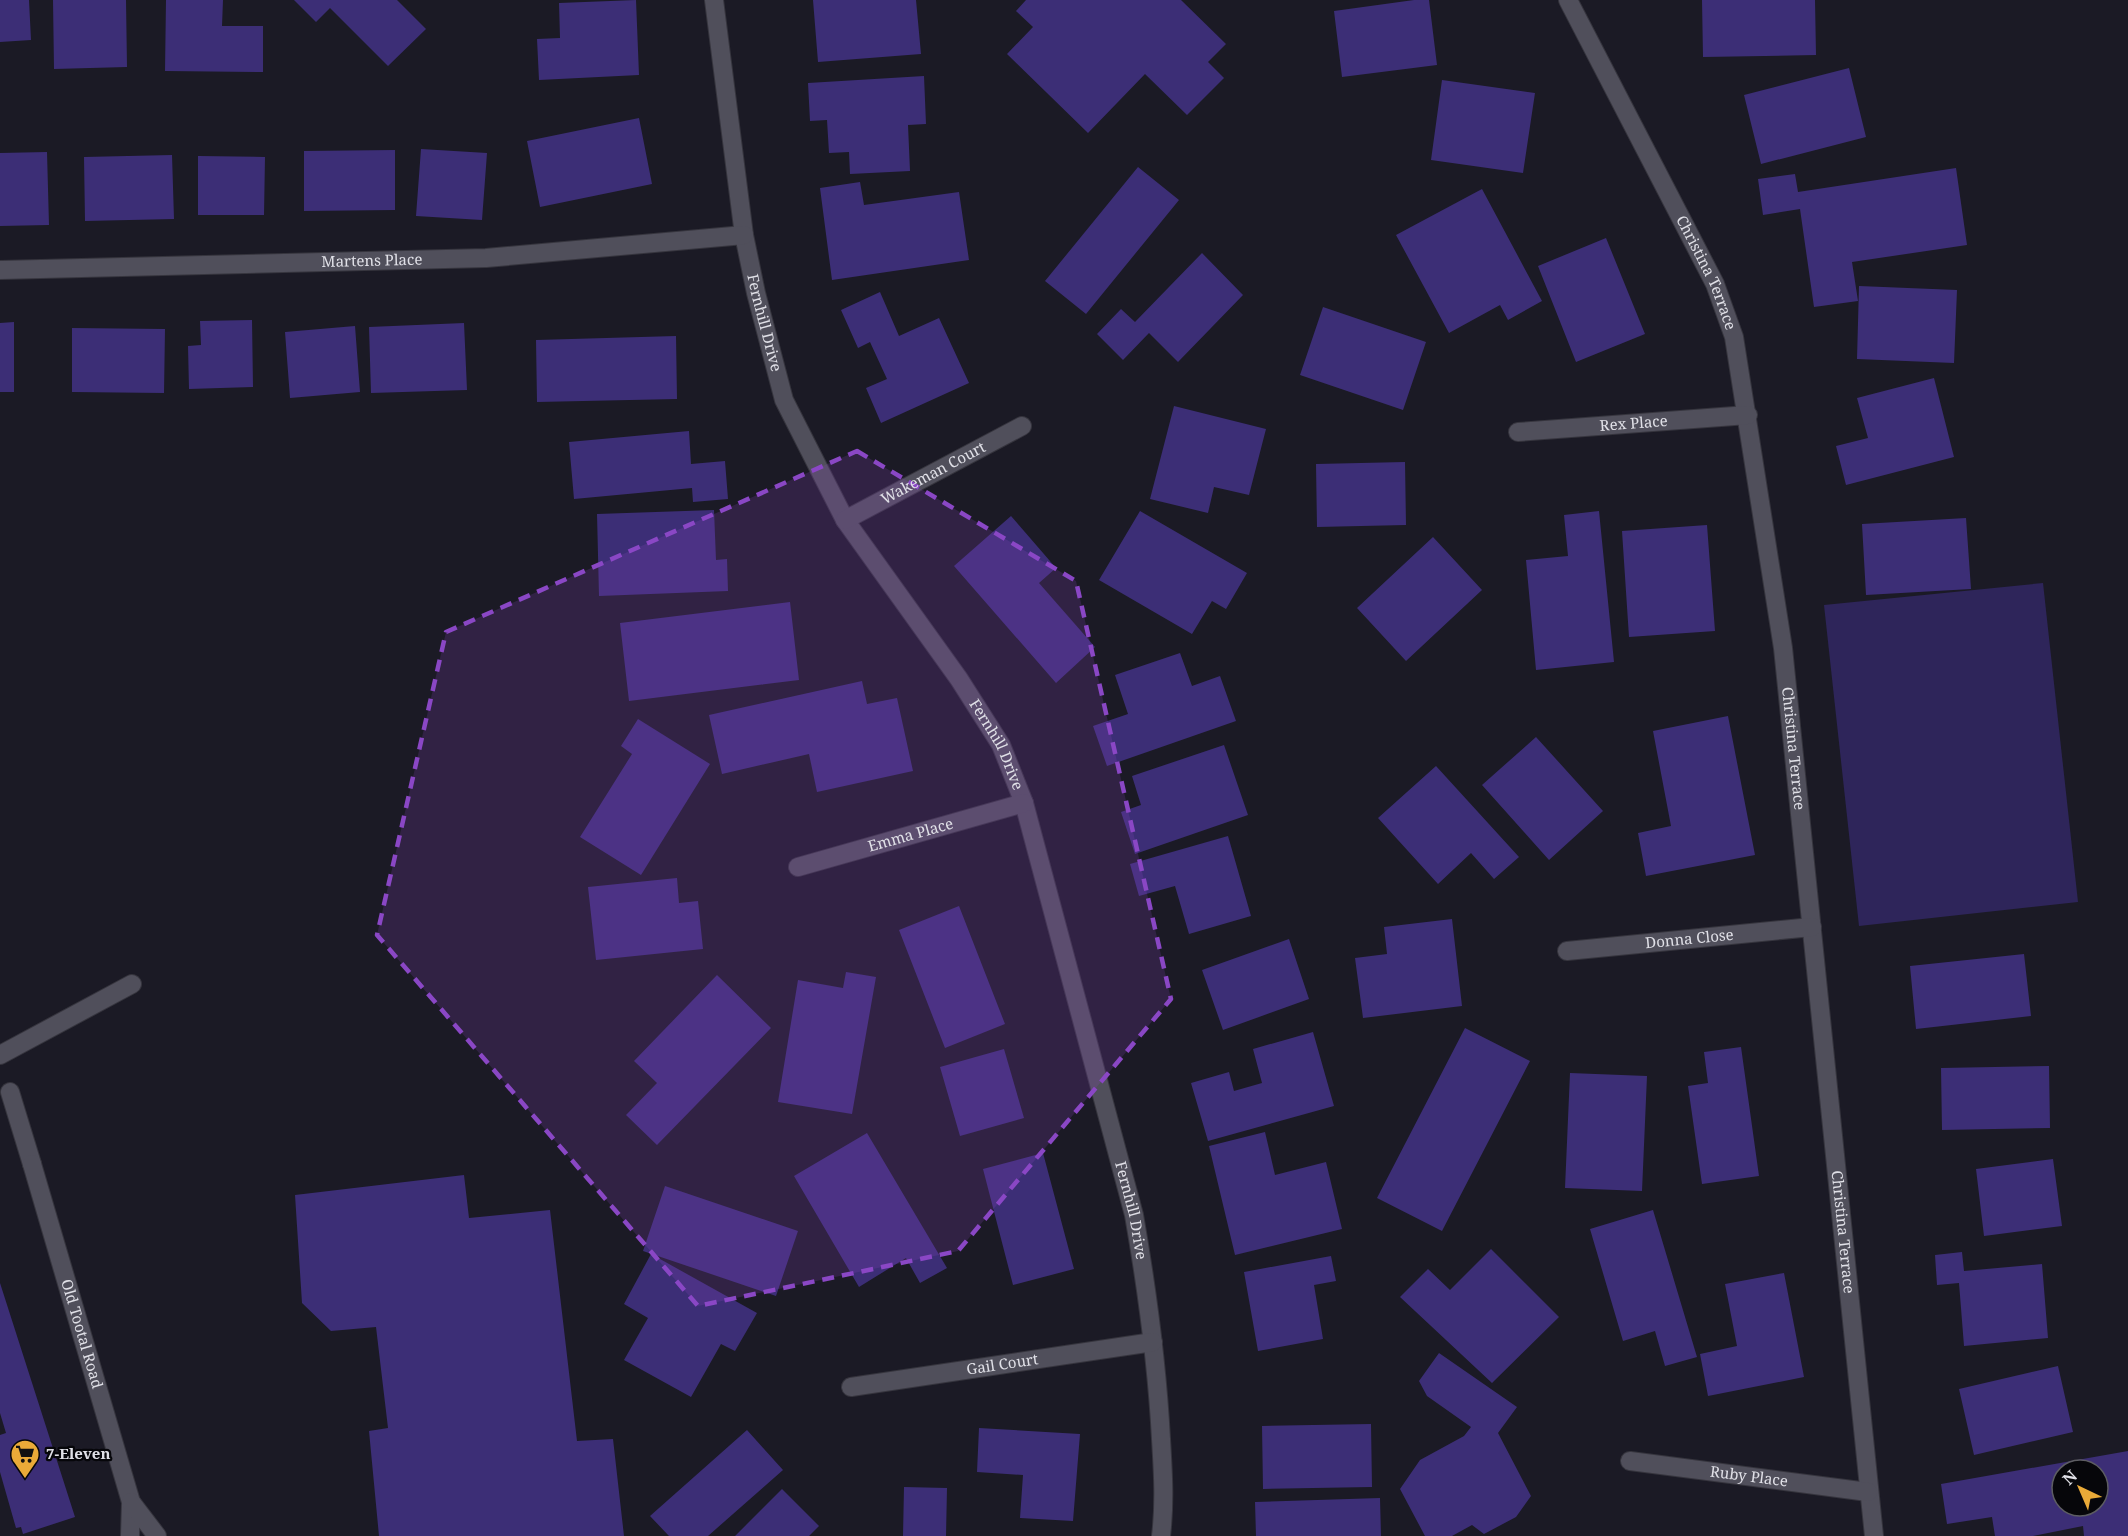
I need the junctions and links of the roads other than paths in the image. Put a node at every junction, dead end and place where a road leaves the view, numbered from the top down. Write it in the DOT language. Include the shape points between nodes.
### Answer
graph roads {
  1 [pos="714,0"];
  2 [pos="1568,0"];
  3 [pos="744,235"];
  4 [pos="0,270"];
  5 [pos="1748,415"];
  6 [pos="1022,426"];
  7 [pos="1518,432"];
  8 [pos="845,520"];
  9 [pos="1024,803"];
  10 [pos="798,867"];
  11 [pos="1812,927"];
  12 [pos="1567,951"];
  13 [pos="132,984"];
  14 [pos="0,1055"];
  15 [pos="10,1092"];
  16 [pos="1153,1342"];
  17 [pos="851,1387"];
  18 [pos="1630,1461"];
  19 [pos="1868,1492"];
  20 [pos="131,1502"];
  21 [pos="130,1536"];
  22 [pos="157,1536"];
  23 [pos="1161,1536"];
  24 [pos="1874,1536"];
  1 -- 3 [label="street, Fernhill Drive"];
  2 -- 5 [label="street, Christina Terrace" via="1715,284 1734,337"];
  3 -- 4 [label="street, Martens Place" via="486,258"];
  3 -- 8 [label="street, Fernhill Drive" via="784,400"];
  5 -- 7 [label="street, Rex Place"];
  5 -- 11 [label="street, Christina Terrace" via="1783,648"];
  6 -- 8 [label="street, Wakeman Court"];
  8 -- 9 [label="street, Fernhill Drive" via="959,679 1000,745"];
  9 -- 10 [label="street, Emma Place"];
  9 -- 16 [label="street, Fernhill Drive" via="1134,1215"];
  11 -- 12 [label="street, Donna Close"];
  11 -- 19 [label="street, Christina Terrace"];
  13 -- 14 [label="street"];
  15 -- 20 [label="street, Old Tootal Road"];
  16 -- 17 [label="street, Gail Court"];
  16 -- 23 [label="street, Fernhill Drive" via="1164,1495"];
  18 -- 19 [label="street, Ruby Place"];
  19 -- 24 [label="street, Christina Terrace"];
  20 -- 21 [label="street, Old Tootal Road"];
  20 -- 22 [label="street, Old Tootal Road"];
}
